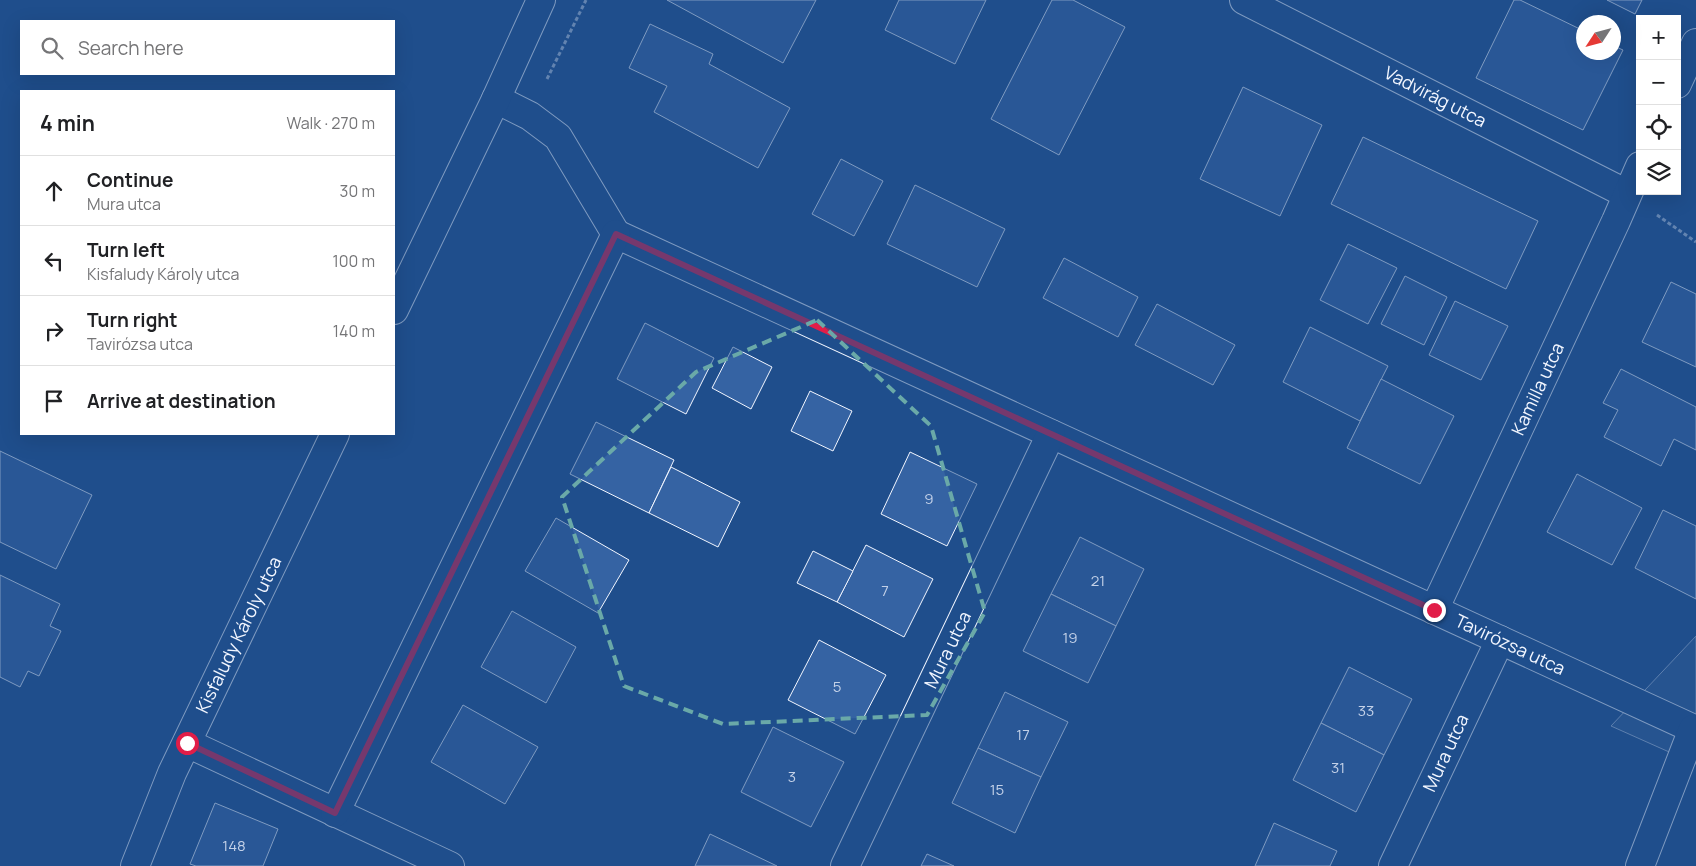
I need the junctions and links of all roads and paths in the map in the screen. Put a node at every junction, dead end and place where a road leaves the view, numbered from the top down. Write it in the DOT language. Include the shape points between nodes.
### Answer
graph roads {
  1 [pos="541,0"];
  2 [pos="586,0"];
  3 [pos="1244,0"];
  4 [pos="1696,43"];
  5 [pos="1681,75"];
  6 [pos="496,99"];
  7 [pos="530,116"];
  8 [pos="1636,175"];
  9 [pos="1627,194"];
  10 [pos="616,234"];
  11 [pos="1696,242"];
  12 [pos="395,308"];
  13 [pos="1051,434"];
  14 [pos="335,435"];
  15 [pos="1434,610"];
  16 [pos="1500,640"];
  17 [pos="1695,730"];
  18 [pos="187,743"];
  19 [pos="335,813"];
  20 [pos="135,866"];
  21 [pos="450,866"];
  22 [pos="845,866"];
  23 [pos="1393,866"];
  24 [pos="1640,866"];
  1 -- 6 [label="street"];
  2 -- 7 [label="path"];
  3 -- 9 [label="street, Vadvirág utca"];
  4 -- 5 [label="street"];
  6 -- 7 [label="street"];
  6 -- 12 [label="street"];
  7 -- 10 [label="street" via="558,137"];
  8 -- 9 [label="street, Kamilla utca"];
  9 -- 11 [label="path"];
  9 -- 15 [label="street, Kamilla utca"];
  10 -- 13 [label="street, Tavirózsa utca"];
  10 -- 19 [label="street"];
  13 -- 15 [label="street, Tavirózsa utca"];
  13 -- 22 [label="street, Mura utca"];
  14 -- 18 [label="street, Kisfaludy Károly utca"];
  15 -- 16 [label="street, Tavirózsa utca"];
  16 -- 17 [label="street, Tavirózsa utca"];
  16 -- 23 [label="street, Mura utca"];
  17 -- 24 [label="street"];
  18 -- 19 [label="street"];
  18 -- 20 [label="street, Kisfaludy Károly utca"];
  19 -- 21 [label="street"];
}
